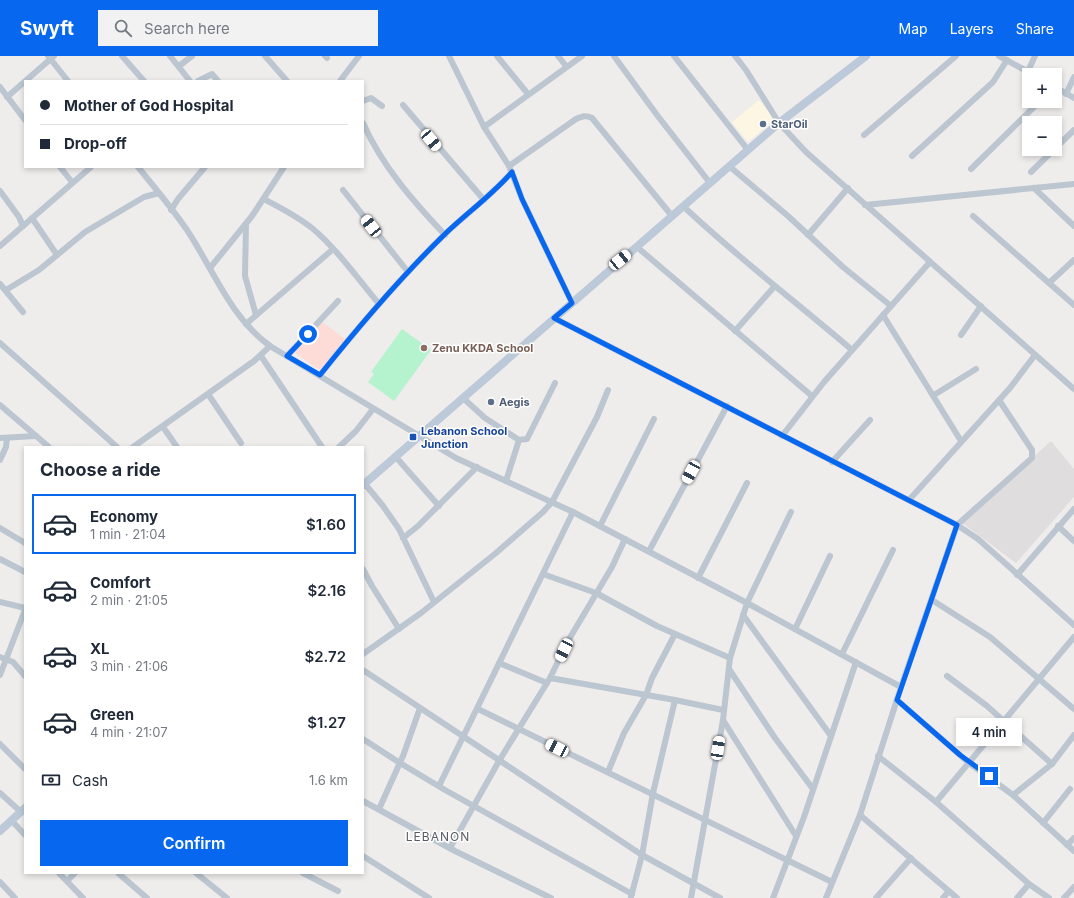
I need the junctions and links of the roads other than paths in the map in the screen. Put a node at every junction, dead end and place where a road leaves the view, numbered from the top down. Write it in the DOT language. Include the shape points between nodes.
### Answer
graph roads {
  1 [pos="122,56"];
  2 [pos="170,56"];
  3 [pos="192,56"];
  4 [pos="265,56"];
  5 [pos="359,56"];
  6 [pos="449,56"];
  7 [pos="497,56"];
  8 [pos="558,56"];
  9 [pos="582,56"];
  10 [pos="614,56"];
  11 [pos="674,56"];
  12 [pos="735,56"];
  13 [pos="866,56"];
  14 [pos="956,56"];
  15 [pos="999,56"];
  16 [pos="1035,56"];
  17 [pos="51,57"];
  18 [pos="1007,60"];
  19 [pos="179,66"];
  20 [pos="566,66"];
  21 [pos="1022,68"];
  22 [pos="1029,68"];
  23 [pos="1074,76"];
  24 [pos="26,80"];
  25 [pos="67,80"];
  26 [pos="143,80"];
  27 [pos="189,80"];
  28 [pos="200,80"];
  29 [pos="217,80"];
  30 [pos="286,80"];
  31 [pos="341,80"];
  32 [pos="24,82"];
  33 [pos="0,88"];
  34 [pos="1062,91"];
  35 [pos="528,94"];
  36 [pos="1066,94"];
  37 [pos="7,97"];
  38 [pos="1074,98"];
  39 [pos="364,102"];
  40 [pos="404,105"];
  41 [pos="382,106"];
  42 [pos="1033,108"];
  43 [pos="24,119"];
  44 [pos="779,123"];
  45 [pos="364,124"];
  46 [pos="484,127"];
  47 [pos="1074,130"];
  48 [pos="864,135"];
  49 [pos="748,150"];
  50 [pos="912,156"];
  51 [pos="509,166"];
  52 [pos="729,166"];
  53 [pos="61,168"];
  54 [pos="90,168"];
  55 [pos="139,168"];
  56 [pos="204,168"];
  57 [pos="283,168"];
  58 [pos="971,170"];
  59 [pos="512,172"];
  60 [pos="1031,172"];
  61 [pos="72,182"];
  62 [pos="710,183"];
  63 [pos="1074,184"];
  64 [pos="848,188"];
  65 [pos="1034,188"];
  66 [pos="343,190"];
  67 [pos="0,191"];
  68 [pos="159,193"];
  69 [pos="264,199"];
  70 [pos="484,200"];
  71 [pos="866,205"];
  72 [pos="683,206"];
  73 [pos="171,210"];
  74 [pos="672,216"];
  75 [pos="973,216"];
  76 [pos="32,218"];
  77 [pos="246,224"];
  78 [pos="23,226"];
  79 [pos="1074,226"];
  80 [pos="445,235"];
  81 [pos="808,235"];
  82 [pos="0,245"];
  83 [pos="637,247"];
  84 [pos="332,250"];
  85 [pos="56,255"];
  86 [pos="1074,260"];
  87 [pos="930,262"];
  88 [pos="210,268"];
  89 [pos="408,272"];
  90 [pos="1049,283"];
  91 [pos="0,284"];
  92 [pos="774,287"];
  93 [pos="6,290"];
  94 [pos="338,301"];
  95 [pos="572,303"];
  96 [pos="379,304"];
  97 [pos="1074,305"];
  98 [pos="891,306"];
  99 [pos="981,306"];
  100 [pos="23,312"];
  101 [pos="256,315"];
  102 [pos="883,315"];
  103 [pos="554,318"];
  104 [pos="246,324"];
  105 [pos="736,330"];
  106 [pos="961,335"];
  107 [pos="0,343"];
  108 [pos="270,346"];
  109 [pos="852,350"];
  110 [pos="1035,355"];
  111 [pos="260,356"];
  112 [pos="287,356"];
  113 [pos="976,369"];
  114 [pos="320,375"];
  115 [pos="555,383"];
  116 [pos="1074,389"];
  117 [pos="608,390"];
  118 [pos="208,394"];
  119 [pos="934,395"];
  120 [pos="812,396"];
  121 [pos="463,398"];
  122 [pos="999,400"];
  123 [pos="0,405"];
  124 [pos="727,406"];
  125 [pos="373,409"];
  126 [pos="654,419"];
  127 [pos="870,420"];
  128 [pos="163,427"];
  129 [pos="36,436"];
  130 [pos="418,436"];
  131 [pos="782,436"];
  132 [pos="0,438"];
  133 [pos="8,438"];
  134 [pos="520,440"];
  135 [pos="961,441"];
  136 [pos="241,443"];
  137 [pos="48,446"];
  138 [pos="116,446"];
  139 [pos="134,446"];
  140 [pos="176,446"];
  141 [pos="321,446"];
  142 [pos="339,446"];
  143 [pos="395,456"];
  144 [pos="0,460"];
  145 [pos="832,462"];
  146 [pos="477,467"];
  147 [pos="506,481"];
  148 [pos="747,483"];
  149 [pos="364,485"];
  150 [pos="909,500"];
  151 [pos="552,502"];
  152 [pos="438,506"];
  153 [pos="1074,509"];
  154 [pos="573,512"];
  155 [pos="791,512"];
  156 [pos="957,525"];
  157 [pos="600,526"];
  158 [pos="1058,526"];
  159 [pos="0,528"];
  160 [pos="403,538"];
  161 [pos="625,539"];
  162 [pos="1074,541"];
  163 [pos="24,542"];
  164 [pos="893,550"];
  165 [pos="649,551"];
  166 [pos="830,556"];
  167 [pos="0,559"];
  168 [pos="24,571"];
  169 [pos="364,571"];
  170 [pos="543,574"];
  171 [pos="1017,575"];
  172 [pos="698,578"];
  173 [pos="596,593"];
  174 [pos="932,600"];
  175 [pos="0,602"];
  176 [pos="434,602"];
  177 [pos="747,603"];
  178 [pos="24,609"];
  179 [pos="24,611"];
  180 [pos="743,616"];
  181 [pos="1074,626"];
  182 [pos="399,629"];
  183 [pos="795,629"];
  184 [pos="675,634"];
  185 [pos="1074,637"];
  186 [pos="364,653"];
  187 [pos="842,654"];
  188 [pos="3,658"];
  189 [pos="730,658"];
  190 [pos="856,662"];
  191 [pos="499,663"];
  192 [pos="729,669"];
  193 [pos="364,671"];
  194 [pos="0,675"];
  195 [pos="24,675"];
  196 [pos="947,676"];
  197 [pos="548,680"];
  198 [pos="1038,680"];
  199 [pos="901,687"];
  200 [pos="646,695"];
  201 [pos="674,700"];
  202 [pos="897,700"];
  203 [pos="420,708"];
  204 [pos="478,709"];
  205 [pos="1074,709"];
  206 [pos="723,710"];
  207 [pos="723,720"];
  208 [pos="1003,720"];
  209 [pos="519,730"];
  210 [pos="1074,735"];
  211 [pos="831,736"];
  212 [pos="464,737"];
  213 [pos="364,740"];
  214 [pos="0,744"];
  215 [pos="878,756"];
  216 [pos="499,761"];
  217 [pos="969,763"];
  218 [pos="400,764"];
  219 [pos="1052,764"];
  220 [pos="24,767"];
  221 [pos="608,772"];
  222 [pos="439,786"];
  223 [pos="813,789"];
  224 [pos="1070,789"];
  225 [pos="0,793"];
  226 [pos="653,793"];
  227 [pos="1013,795"];
  228 [pos="364,802"];
  229 [pos="936,802"];
  230 [pos="475,806"];
  231 [pos="23,810"];
  232 [pos="379,810"];
  233 [pos="860,815"];
  234 [pos="11,820"];
  235 [pos="705,820"];
  236 [pos="1043,823"];
  237 [pos="0,831"];
  238 [pos="24,835"];
  239 [pos="796,836"];
  240 [pos="1074,838"];
  241 [pos="1068,845"];
  242 [pos="450,848"];
  243 [pos="1074,851"];
  244 [pos="642,855"];
  245 [pos="364,857"];
  246 [pos="911,858"];
  247 [pos="786,860"];
  248 [pos="60,874"];
  249 [pos="75,874"];
  250 [pos="119,874"];
  251 [pos="197,874"];
  252 [pos="207,874"];
  253 [pos="305,874"];
  254 [pos="203,879"];
  255 [pos="67,881"];
  256 [pos="0,882"];
  257 [pos="832,882"];
  258 [pos="1029,884"];
  259 [pos="695,886"];
  260 [pos="1074,887"];
  261 [pos="338,891"];
  262 [pos="949,892"];
  263 [pos="632,896"];
  264 [pos="15,898"];
  265 [pos="83,898"];
  266 [pos="147,898"];
  267 [pos="227,898"];
  268 [pos="429,898"];
  269 [pos="551,898"];
  270 [pos="691,898"];
  271 [pos="720,898"];
  272 [pos="773,898"];
  273 [pos="826,898"];
  274 [pos="876,898"];
  275 [pos="943,898"];
  276 [pos="956,898"];
  277 [pos="1017,898"];
  278 [pos="1049,898"];
  279 [pos="1064,898"];
  1 -- 26 [label="street"];
  2 -- 19 [label="street"];
  3 -- 19 [label="street"];
  4 -- 30 [label="street"];
  5 -- 31 [label="street"];
  6 -- 46 [label="street"];
  7 -- 35 [label="street"];
  8 -- 20 [label="street"];
  9 -- 20 [label="street"];
  10 -- 62 [label="street"];
  11 -- 49 [label="street"];
  12 -- 44 [label="street"];
  13 -- 44 [label="main road"];
  14 -- 48 [label="street"];
  15 -- 18 [label="street"];
  16 -- 22 [label="street"];
  17 -- 24 [label="street"];
  17 -- 25 [label="street"];
  18 -- 21 [label="street"];
  18 -- 50 [label="street" via="994,82"];
  19 -- 27 [label="street"];
  20 -- 35 [label="street"];
  23 -- 36 [label="street"];
  28 -- 29 [label="street" via="212,74"];
  32 -- 37 [label="street"];
  33 -- 37 [label="street"];
  34 -- 36 [label="street"];
  35 -- 46 [label="street"];
  36 -- 38 [label="street"];
  37 -- 43 [label="street"];
  39 -- 41 [label="street" via="371,98"];
  40 -- 70 [label="street"];
  42 -- 58 [label="street"];
  44 -- 49 [label="main road"];
  44 -- 64 [label="street" via="806,152"];
  45 -- 80 [label="street" via="372,142 407,193"];
  46 -- 51 [label="street"];
  47 -- 60 [label="street"];
  49 -- 52 [label="main road"];
  51 -- 59 [label="street"];
  51 -- 74 [label="street" via="576,119 589,116"];
  52 -- 62 [label="main road"];
  52 -- 81 [label="street"];
  53 -- 61 [label="street"];
  54 -- 61 [label="street"];
  55 -- 68 [label="street"];
  56 -- 73 [label="street"];
  57 -- 69 [label="street"];
  59 -- 70 [label="street"];
  59 -- 95 [label="street" via="522,199"];
  61 -- 76 [label="street"];
  62 -- 72 [label="main road"];
  63 -- 65 [label="street"];
  64 -- 71 [label="street"];
  64 -- 81 [label="street"];
  65 -- 71 [label="street"];
  65 -- 79 [label="street"];
  66 -- 89 [label="street"];
  67 -- 78 [label="street"];
  68 -- 73 [label="street"];
  68 -- 85 [label="street" via="144,197 85,232"];
  69 -- 77 [label="street"];
  69 -- 84 [label="street" via="312,228"];
  70 -- 80 [label="street"];
  71 -- 87 [label="street"];
  72 -- 74 [label="main road"];
  72 -- 92 [label="street"];
  73 -- 88 [label="street" via="187,230"];
  74 -- 83 [label="main road"];
  75 -- 90 [label="street"];
  76 -- 78 [label="street"];
  76 -- 85 [label="street"];
  77 -- 88 [label="street"];
  77 -- 101 [label="street" via="246,276"];
  78 -- 82 [label="street"];
  80 -- 89 [label="street"];
  81 -- 98 [label="street"];
  83 -- 95 [label="main road"];
  83 -- 105 [label="street"];
  84 -- 96 [label="street"];
  84 -- 101 [label="street"];
  85 -- 93 [label="street" via="39,270"];
  86 -- 90 [label="street"];
  87 -- 98 [label="street"];
  87 -- 99 [label="street"];
  88 -- 104 [label="street"];
  89 -- 96 [label="street"];
  90 -- 97 [label="street"];
  91 -- 93 [label="street"];
  92 -- 105 [label="street"];
  92 -- 109 [label="street"];
  93 -- 100 [label="street"];
  94 -- 112 [label="street"];
  95 -- 103 [label="main road"];
  96 -- 114 [label="street"];
  98 -- 102 [label="street"];
  99 -- 106 [label="street"];
  99 -- 110 [label="street"];
  101 -- 104 [label="street"];
  102 -- 109 [label="street"];
  102 -- 119 [label="street"];
  103 -- 121 [label="main road"];
  103 -- 124 [label="street"];
  104 -- 108 [label="street"];
  105 -- 120 [label="street"];
  107 -- 138 [label="street"];
  108 -- 111 [label="street"];
  108 -- 112 [label="street"];
  109 -- 120 [label="street"];
  110 -- 116 [label="street"];
  110 -- 122 [label="street"];
  111 -- 118 [label="street"];
  111 -- 141 [label="street"];
  112 -- 114 [label="street"];
  113 -- 119 [label="street"];
  114 -- 125 [label="street"];
  115 -- 134 [label="street" via="526,439"];
  117 -- 151 [label="street" via="597,417"];
  118 -- 128 [label="street"];
  118 -- 136 [label="street"];
  119 -- 135 [label="street"];
  120 -- 131 [label="street"];
  121 -- 130 [label="main road"];
  121 -- 134 [label="street" via="485,418"];
  122 -- 135 [label="street"];
  122 -- 156 [label="street" via="1032,450 1032,458"];
  123 -- 129 [label="street"];
  124 -- 131 [label="street"];
  124 -- 165 [label="street"];
  125 -- 130 [label="street"];
  125 -- 142 [label="street" via="356,431"];
  126 -- 157 [label="street"];
  127 -- 145 [label="street"];
  128 -- 139 [label="street"];
  128 -- 140 [label="street"];
  129 -- 133 [label="street"];
  129 -- 137 [label="street"];
  130 -- 143 [label="main road"];
  130 -- 146 [label="street"];
  131 -- 145 [label="street"];
  132 -- 133 [label="street"];
  133 -- 144 [label="street"];
  134 -- 147 [label="street"];
  135 -- 150 [label="street"];
  143 -- 149 [label="main road"];
  143 -- 152 [label="street"];
  145 -- 150 [label="street"];
  146 -- 147 [label="street"];
  146 -- 152 [label="street"];
  147 -- 151 [label="street"];
  148 -- 172 [label="street"];
  149 -- 160 [label="street" via="393,519"];
  150 -- 156 [label="street"];
  151 -- 154 [label="street"];
  151 -- 176 [label="street" via="544,512 496,553"];
  152 -- 160 [label="street"];
  153 -- 158 [label="street"];
  154 -- 157 [label="street"];
  154 -- 170 [label="street"];
  155 -- 177 [label="street"];
  156 -- 171 [label="street" via="978,539"];
  156 -- 174 [label="street"];
  157 -- 161 [label="street"];
  158 -- 162 [label="street"];
  158 -- 171 [label="street"];
  159 -- 163 [label="street"];
  160 -- 176 [label="street"];
  161 -- 165 [label="street"];
  161 -- 173 [label="street"];
  164 -- 187 [label="street"];
  165 -- 172 [label="street"];
  166 -- 183 [label="street"];
  167 -- 168 [label="street"];
  169 -- 182 [label="street"];
  170 -- 173 [label="street"];
  170 -- 191 [label="street"];
  171 -- 181 [label="street"];
  172 -- 177 [label="street"];
  173 -- 184 [label="street"];
  173 -- 197 [label="street"];
  174 -- 198 [label="street" via="990,637"];
  174 -- 199 [label="street"];
  175 -- 178 [label="street"];
  176 -- 182 [label="street"];
  177 -- 180 [label="street"];
  177 -- 183 [label="street"];
  179 -- 188 [label="street"];
  180 -- 189 [label="street"];
  180 -- 211 [label="street"];
  182 -- 186 [label="street"];
  183 -- 187 [label="street"];
  184 -- 189 [label="street"];
  184 -- 200 [label="street"];
  185 -- 198 [label="street"];
  187 -- 190 [label="street"];
  188 -- 194 [label="street"];
  188 -- 195 [label="street" via="13,662"];
  189 -- 192 [label="street"];
  190 -- 199 [label="street"];
  190 -- 211 [label="street"];
  191 -- 197 [label="street"];
  191 -- 204 [label="street"];
  192 -- 206 [label="street"];
  192 -- 223 [label="street"];
  193 -- 203 [label="street"];
  196 -- 208 [label="street"];
  197 -- 200 [label="street"];
  197 -- 209 [label="street"];
  198 -- 205 [label="street"];
  198 -- 208 [label="street"];
  199 -- 202 [label="street"];
  200 -- 201 [label="street"];
  200 -- 221 [label="street" via="624,733"];
  201 -- 206 [label="street"];
  201 -- 226 [label="street"];
  202 -- 215 [label="street"];
  202 -- 217 [label="street"];
  203 -- 212 [label="street"];
  203 -- 218 [label="street"];
  204 -- 209 [label="street"];
  204 -- 212 [label="street"];
  206 -- 207 [label="street"];
  207 -- 235 [label="street"];
  207 -- 239 [label="street"];
  208 -- 217 [label="street"];
  208 -- 219 [label="street"];
  209 -- 216 [label="street"];
  209 -- 221 [label="street"];
  210 -- 219 [label="street"];
  211 -- 223 [label="street"];
  212 -- 216 [label="street"];
  212 -- 222 [label="street"];
  213 -- 218 [label="street"];
  214 -- 220 [label="street"];
  215 -- 229 [label="street"];
  215 -- 233 [label="street"];
  216 -- 230 [label="street"];
  216 -- 244 [label="street"];
  217 -- 227 [label="street"];
  217 -- 229 [label="street"];
  218 -- 222 [label="street"];
  218 -- 232 [label="street"];
  219 -- 227 [label="street"];
  221 -- 226 [label="street"];
  222 -- 230 [label="street"];
  223 -- 239 [label="street"];
  224 -- 236 [label="street"];
  225 -- 231 [label="street"];
  226 -- 235 [label="street"];
  226 -- 244 [label="street"];
  227 -- 236 [label="street"];
  228 -- 232 [label="street"];
  229 -- 258 [label="street"];
  230 -- 242 [label="street"];
  230 -- 263 [label="street"];
  231 -- 234 [label="main road"];
  232 -- 242 [label="street"];
  233 -- 246 [label="street"];
  233 -- 257 [label="street"];
  234 -- 237 [label="main road"];
  234 -- 238 [label="street"];
  235 -- 247 [label="street"];
  235 -- 259 [label="street"];
  236 -- 241 [label="street"];
  239 -- 247 [label="street"];
  240 -- 241 [label="street"];
  241 -- 243 [label="street"];
  242 -- 269 [label="street"];
  244 -- 259 [label="street"];
  244 -- 263 [label="street"];
  245 -- 268 [label="street"];
  246 -- 262 [label="street"];
  246 -- 274 [label="street"];
  247 -- 257 [label="street"];
  247 -- 272 [label="street"];
  248 -- 255 [label="street"];
  249 -- 255 [label="street"];
  250 -- 266 [label="street"];
  251 -- 254 [label="street"];
  252 -- 254 [label="street"];
  253 -- 261 [label="street"];
  254 -- 267 [label="street"];
  255 -- 265 [label="street"];
  256 -- 264 [label="street"];
  257 -- 273 [label="street"];
  258 -- 277 [label="street"];
  258 -- 278 [label="street"];
  259 -- 270 [label="street"];
  259 -- 271 [label="street"];
  260 -- 279 [label="street"];
  262 -- 275 [label="street"];
  262 -- 276 [label="street"];
}
